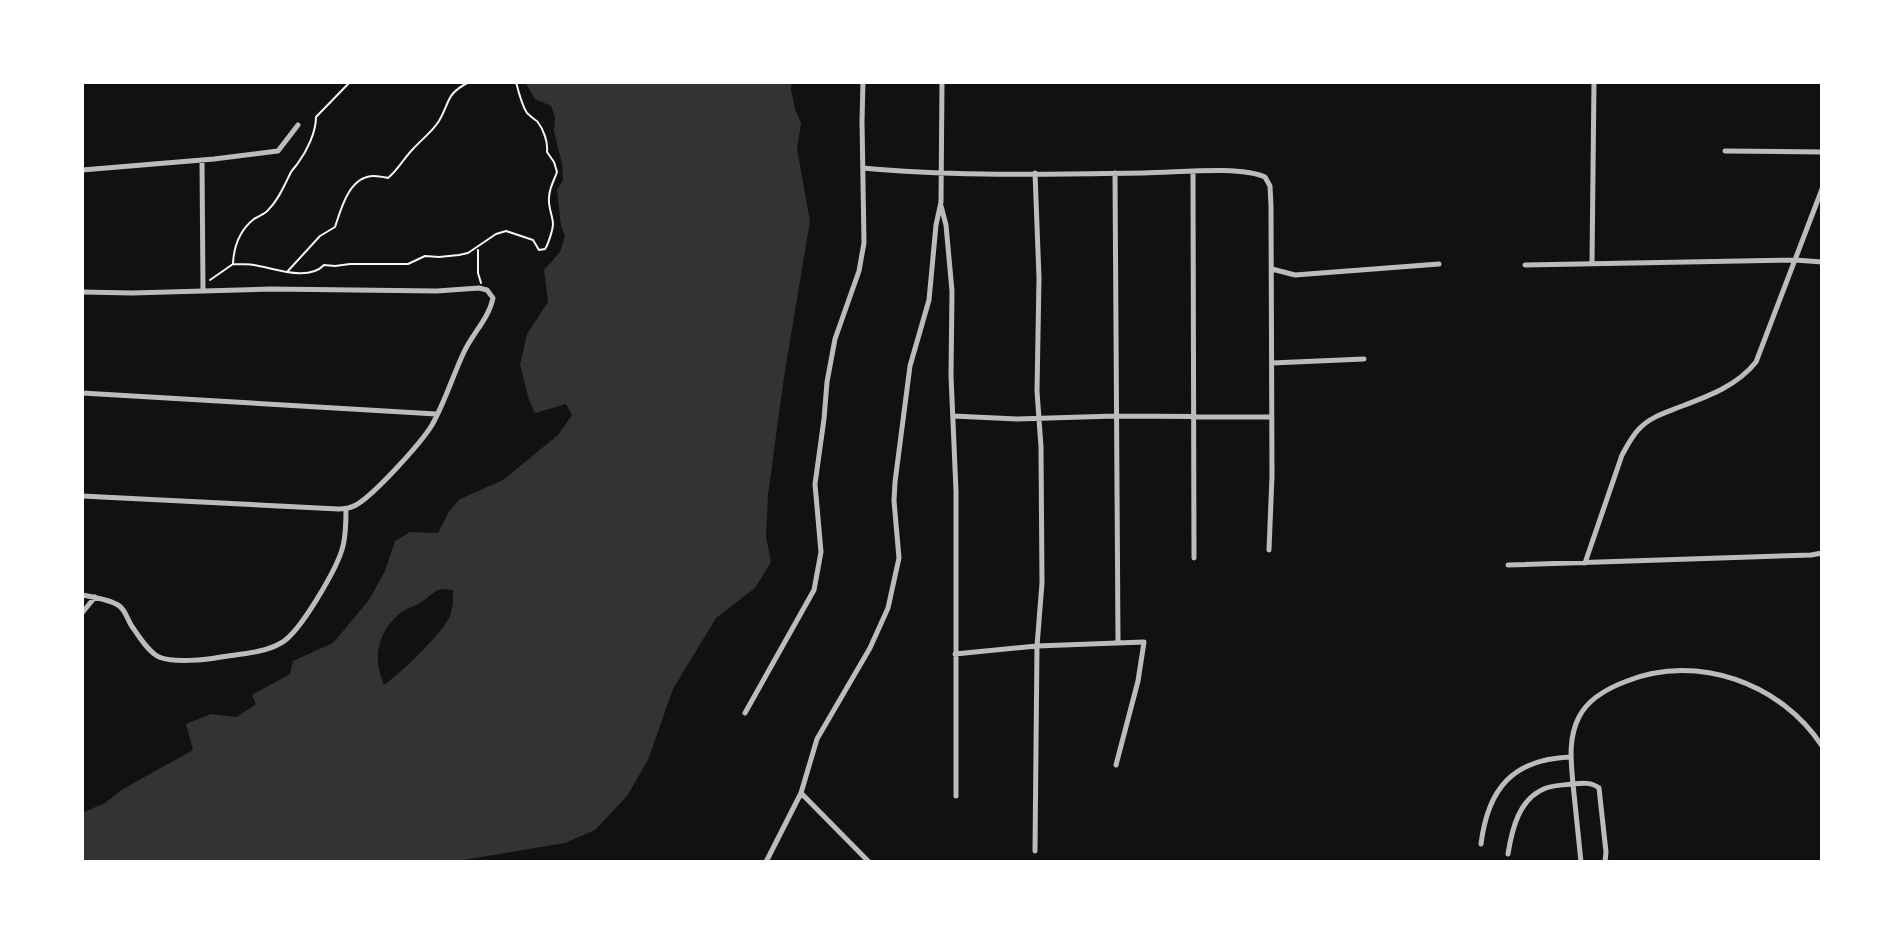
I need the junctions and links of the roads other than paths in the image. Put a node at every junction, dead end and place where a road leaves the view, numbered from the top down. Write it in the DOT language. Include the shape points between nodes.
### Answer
graph roads {
  1 [pos="863,82"];
  2 [pos="942,82"];
  3 [pos="1594,82"];
  4 [pos="298,125"];
  5 [pos="1725,151"];
  6 [pos="1822,152"];
  7 [pos="202,160"];
  8 [pos="863,168"];
  9 [pos="82,170"];
  10 [pos="941,172"];
  11 [pos="1193,172"];
  12 [pos="1035,173"];
  13 [pos="1115,173"];
  14 [pos="1822,189"];
  15 [pos="941,202"];
  16 [pos="1795,260"];
  17 [pos="1822,262"];
  18 [pos="1592,263"];
  19 [pos="1439,264"];
  20 [pos="1525,265"];
  21 [pos="1272,269"];
  22 [pos="203,288"];
  23 [pos="82,292"];
  24 [pos="1364,359"];
  25 [pos="1272,363"];
  26 [pos="82,393"];
  27 [pos="437,414"];
  28 [pos="953,416"];
  29 [pos="1116,416"];
  30 [pos="1193,417"];
  31 [pos="1272,417"];
  32 [pos="1039,418"];
  33 [pos="82,496"];
  34 [pos="346,509"];
  35 [pos="1269,550"];
  36 [pos="1822,553"];
  37 [pos="1194,558"];
  38 [pos="1585,563"];
  39 [pos="1508,565"];
  40 [pos="82,595"];
  41 [pos="95,597"];
  42 [pos="82,613"];
  43 [pos="1118,642"];
  44 [pos="1037,646"];
  45 [pos="955,654"];
  46 [pos="745,713"];
  47 [pos="1822,746"];
  48 [pos="1571,757"];
  49 [pos="1116,765"];
  50 [pos="1573,784"];
  51 [pos="801,793"];
  52 [pos="956,796"];
  53 [pos="1481,844"];
  54 [pos="1035,851"];
  55 [pos="1508,854"];
  56 [pos="766,862"];
  57 [pos="869,862"];
  58 [pos="1581,862"];
  59 [pos="1605,862"];
  1 -- 8 [label="street"];
  2 -- 10 [label="street"];
  3 -- 18 [label="street"];
  4 -- 7 [label="street" via="278,151"];
  5 -- 6 [label="street"];
  7 -- 9 [label="street"];
  7 -- 22 [label="street"];
  8 -- 10 [label="street"];
  8 -- 46 [label="street" via="863,254 830,358 818,455 821,552 814,590"];
  10 -- 12 [label="street"];
  10 -- 15 [label="street"];
  11 -- 13 [label="street"];
  11 -- 21 [label="street" via="1259,174 1268,179"];
  11 -- 30 [label="street"];
  12 -- 13 [label="street"];
  12 -- 32 [label="street"];
  13 -- 29 [label="street"];
  14 -- 16 [label="street"];
  15 -- 28 [label="street" via="952,291"];
  15 -- 51 [label="street" via="929,300 910,366 898,451 894,501 899,558 888,608 817,739"];
  16 -- 17 [label="street"];
  16 -- 18 [label="street"];
  16 -- 38 [label="street" via="1747,373 1734,384 1658,415 1631,438"];
  18 -- 20 [label="street"];
  19 -- 21 [label="street" via="1295,275"];
  21 -- 25 [label="street"];
  22 -- 23 [label="street"];
  22 -- 27 [label="street" via="481,288 491,293 491,308 466,348"];
  24 -- 25 [label="street"];
  25 -- 31 [label="street"];
  26 -- 27 [label="street"];
  27 -- 34 [label="street" via="409,454"];
  28 -- 32 [label="street"];
  28 -- 45 [label="street"];
  29 -- 30 [label="street"];
  29 -- 32 [label="street"];
  29 -- 43 [label="street"];
  30 -- 31 [label="street"];
  30 -- 37 [label="street"];
  31 -- 35 [label="street"];
  32 -- 44 [label="street" via="1042,583"];
  33 -- 34 [label="street"];
  34 -- 41 [label="street" via="340,555 304,618 276,645 212,659 162,658 118,605"];
  36 -- 38 [label="street"];
  38 -- 39 [label="street"];
  40 -- 41 [label="street"];
  41 -- 42 [label="street"];
  43 -- 44 [label="street"];
  43 -- 49 [label="street" via="1144,642"];
  44 -- 45 [label="street"];
  44 -- 54 [label="street"];
  45 -- 52 [label="street"];
  47 -- 48 [label="street" via="1799,717 1762,691 1708,672 1666,671 1622,683 1589,702 1574,728"];
  48 -- 50 [label="street"];
  48 -- 53 [label="street" via="1539,761 1500,785"];
  50 -- 55 [label="street" via="1542,789 1526,802 1515,820"];
  50 -- 58 [label="street"];
  50 -- 59 [label="street" via="1599,788"];
  51 -- 56 [label="street"];
  51 -- 57 [label="street"];
}
